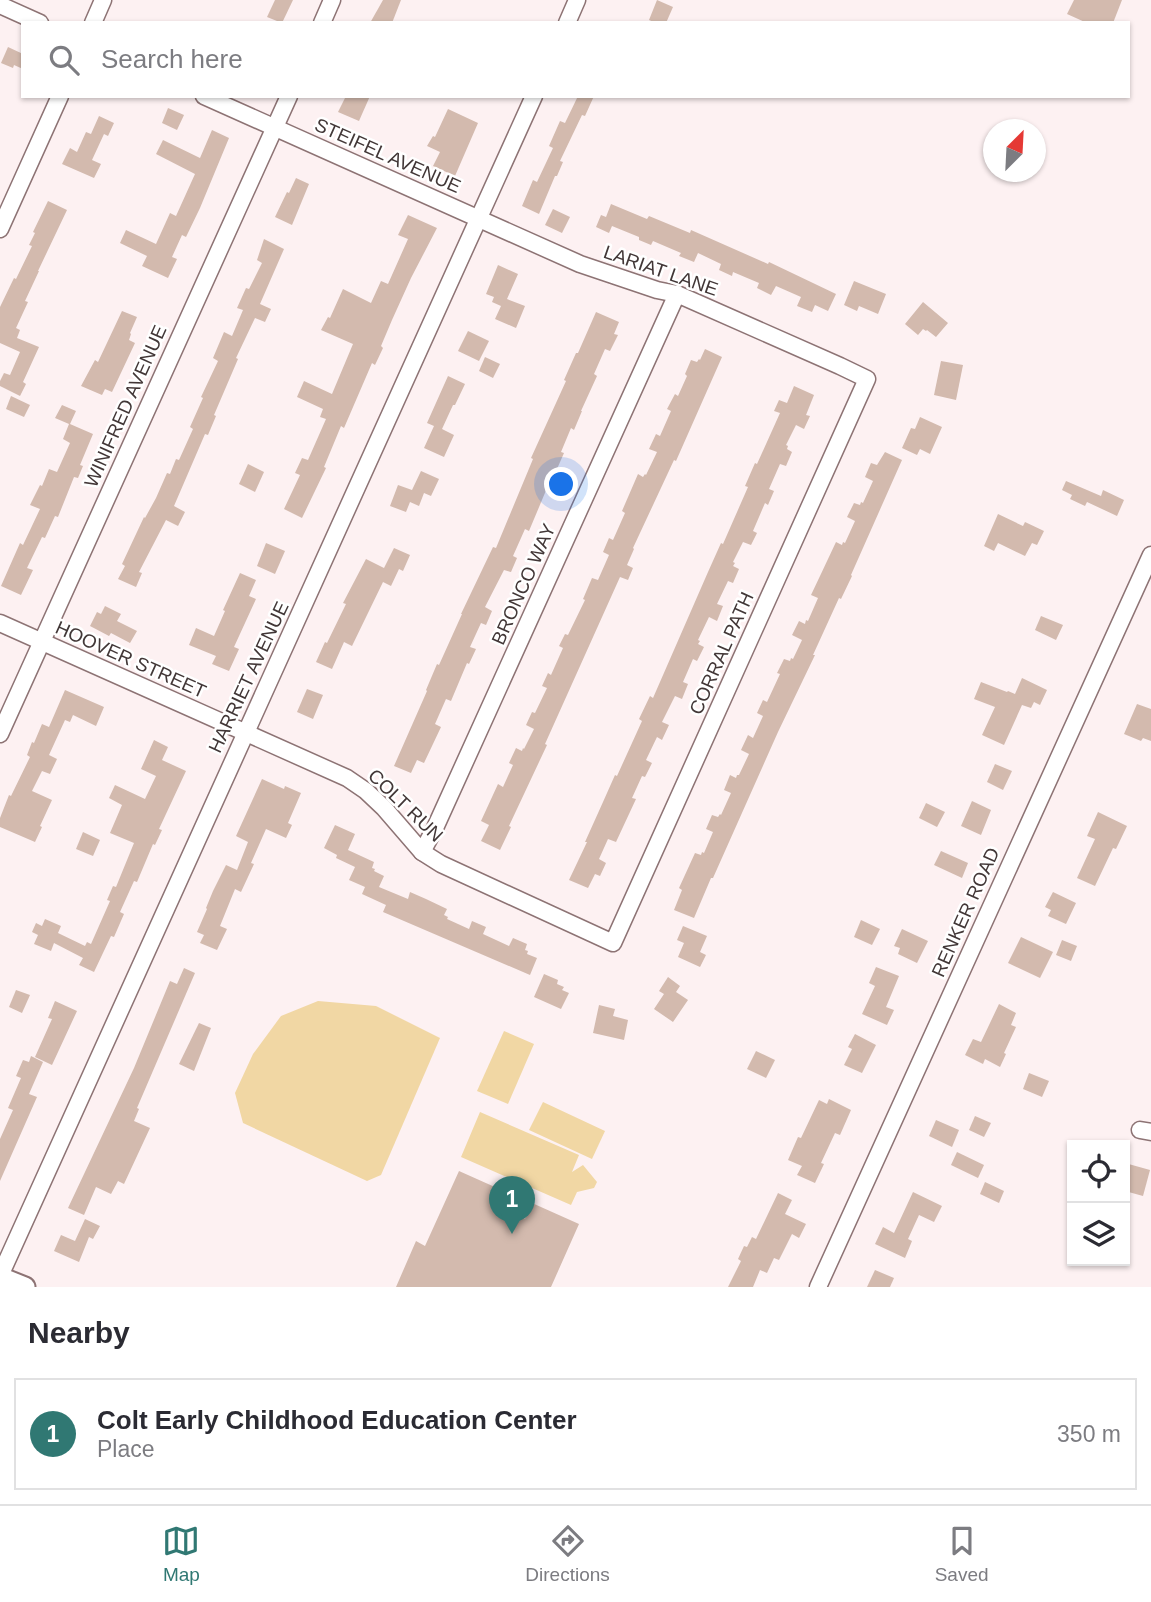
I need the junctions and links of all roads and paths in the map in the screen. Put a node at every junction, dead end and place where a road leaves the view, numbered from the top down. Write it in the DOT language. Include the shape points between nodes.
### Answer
graph roads {
  1 [pos="103,0"];
  2 [pos="332,0"];
  3 [pos="578,0"];
  4 [pos="0,5"];
  5 [pos="36,21"];
  6 [pos="94,21"];
  7 [pos="323,21"];
  8 [pos="568,21"];
  9 [pos="59,98"];
  10 [pos="208,98"];
  11 [pos="288,98"];
  12 [pos="533,98"];
  13 [pos="275,128"];
  14 [pos="478,219"];
  15 [pos="0,229"];
  16 [pos="677,294"];
  17 [pos="867,379"];
  18 [pos="1151,555"];
  19 [pos="0,623"];
  20 [pos="41,642"];
  21 [pos="246,733"];
  22 [pos="0,734"];
  23 [pos="422,852"];
  24 [pos="613,943"];
  25 [pos="0,1276"];
  26 [pos="25,1287"];
  27 [pos="818,1287"];
  1 -- 6 [label="street"];
  2 -- 7 [label="street"];
  3 -- 8 [label="street"];
  4 -- 5 [label="street"];
  9 -- 15 [label="street"];
  10 -- 13 [label="street, STEIFEL AVENUE"];
  11 -- 13 [label="street, WINIFRED AVENUE"];
  12 -- 14 [label="street, HARRIET AVENUE"];
  13 -- 14 [label="street, STEIFEL AVENUE"];
  13 -- 20 [label="street, WINIFRED AVENUE"];
  14 -- 16 [label="street, LARIAT LANE" via="580,264"];
  14 -- 21 [label="street, HARRIET AVENUE"];
  16 -- 17 [label="street, LARIAT LANE"];
  16 -- 23 [label="street, BRONCO WAY"];
  17 -- 24 [label="street, CORRAL PATH"];
  18 -- 27 [label="street, RENKER ROAD"];
  19 -- 20 [label="street, HOOVER STREET"];
  20 -- 21 [label="street, HOOVER STREET"];
  20 -- 22 [label="street, WINIFRED AVENUE"];
  21 -- 23 [label="street, COLT RUN" via="347,778 384,808"];
  21 -- 25 [label="street, HARRIET AVENUE"];
  23 -- 24 [label="street, COLT RUN"];
  25 -- 26 [label="street"];
}
